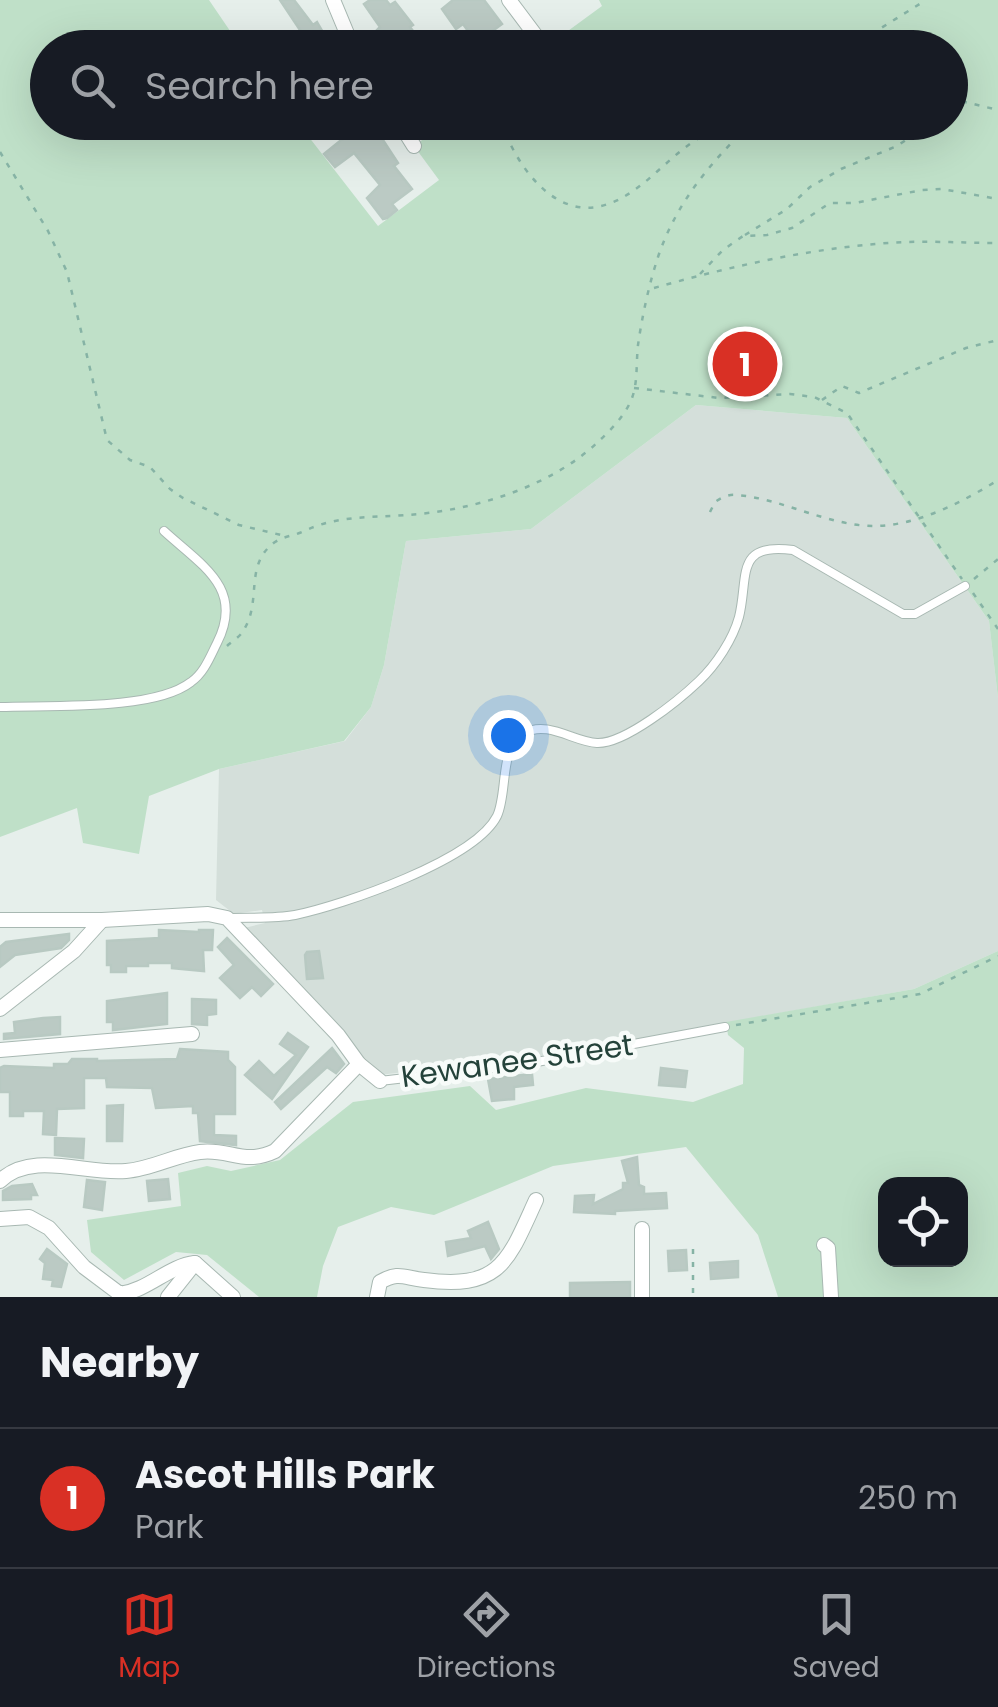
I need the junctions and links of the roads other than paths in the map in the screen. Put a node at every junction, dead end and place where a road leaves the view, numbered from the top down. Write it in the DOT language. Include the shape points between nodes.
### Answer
graph roads {
  1 [pos="334,0"];
  2 [pos="509,0"];
  3 [pos="346,30"];
  4 [pos="532,30"];
  5 [pos="410,140"];
  6 [pos="414,146"];
  7 [pos="164,531"];
  8 [pos="966,585"];
  9 [pos="0,707"];
  10 [pos="227,918"];
  11 [pos="0,920"];
  12 [pos="102,920"];
  13 [pos="0,1009"];
  14 [pos="725,1027"];
  15 [pos="192,1034"];
  16 [pos="0,1050"];
  17 [pos="359,1064"];
  18 [pos="380,1081"];
  19 [pos="0,1180"];
  20 [pos="536,1200"];
  21 [pos="0,1219"];
  22 [pos="642,1228"];
  23 [pos="824,1244"];
  24 [pos="195,1263"];
  25 [pos="168,1297"];
  26 [pos="233,1297"];
  27 [pos="377,1297"];
  28 [pos="642,1297"];
  29 [pos="831,1297"];
  1 -- 3 [label="street"];
  2 -- 4 [label="street"];
  5 -- 6 [label="street"];
  7 -- 9 [label="lane" via="225,594 228,613 208,660 189,684 131,702"];
  8 -- 10 [label="lane" via="915,614 903,614 793,550 756,552 742,574 738,620 698,682 617,741 600,744 538,728 522,733 512,745 495,820 466,846 365,894 293,916"];
  10 -- 12 [label="street"];
  10 -- 17 [label="street"];
  11 -- 12 [label="street"];
  12 -- 13 [label="street"];
  14 -- 18 [label="lane, Kewanee Street" via="526,1064"];
  15 -- 16 [label="street"];
  17 -- 18 [label="street, Kewanee Street"];
  17 -- 19 [label="street, Kewanee Street" via="262,1157 204,1151 124,1172 21,1167"];
  20 -- 27 [label="street" via="500,1268 453,1283 394,1274 380,1282"];
  21 -- 24 [label="street" via="29,1217 49,1228 120,1294"];
  22 -- 28 [label="street"];
  23 -- 29 [label="street"];
  24 -- 25 [label="street"];
  24 -- 26 [label="street"];
}
